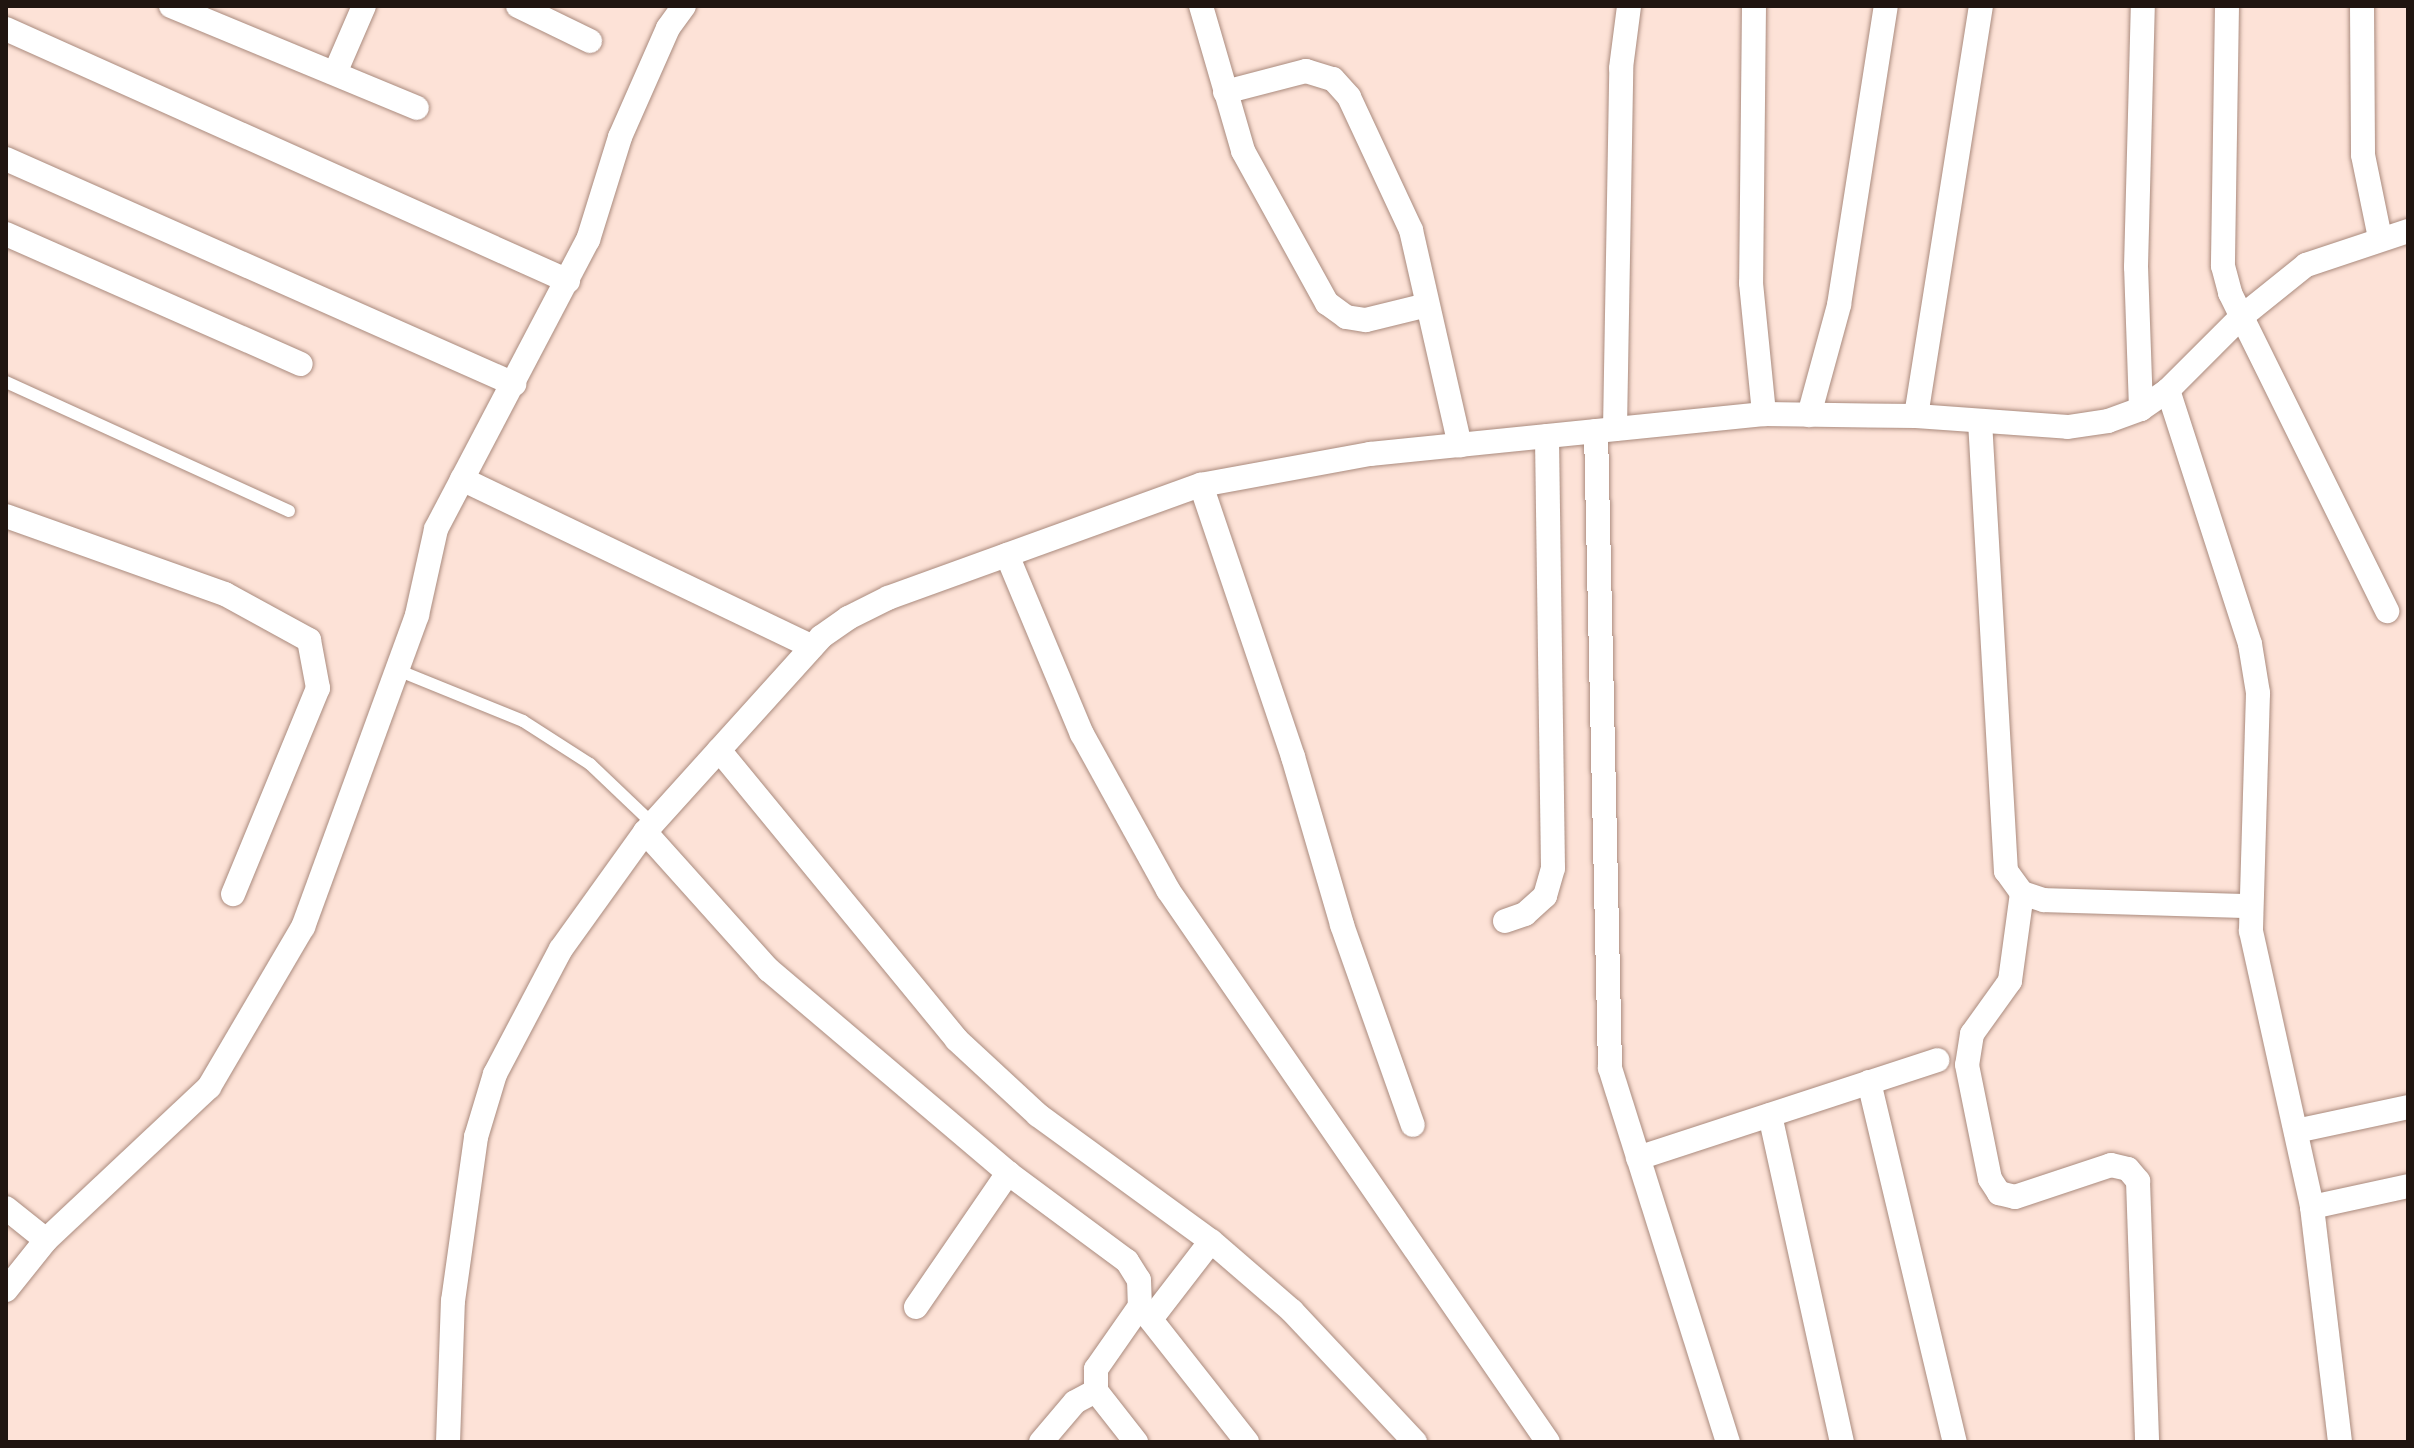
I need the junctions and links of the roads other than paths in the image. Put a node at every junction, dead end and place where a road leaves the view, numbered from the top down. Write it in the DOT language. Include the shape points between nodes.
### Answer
graph roads {
  1 [pos="171,6"];
  2 [pos="364,6"];
  3 [pos="518,6"];
  4 [pos="684,6"];
  5 [pos="1201,6"];
  6 [pos="1629,6"];
  7 [pos="1754,6"];
  8 [pos="1886,6"];
  9 [pos="1981,6"];
  10 [pos="2143,6"];
  11 [pos="2227,6"];
  12 [pos="2362,6"];
  13 [pos="6,29"];
  14 [pos="590,41"];
  15 [pos="335,73"];
  16 [pos="1225,92"];
  17 [pos="417,108"];
  18 [pos="6,159"];
  19 [pos="2408,231"];
  20 [pos="6,234"];
  21 [pos="2380,238"];
  22 [pos="568,281"];
  23 [pos="1427,305"];
  24 [pos="2240,318"];
  25 [pos="301,364"];
  26 [pos="6,382"];
  27 [pos="514,384"];
  28 [pos="2168,390"];
  29 [pos="2141,409"];
  30 [pos="1764,414"];
  31 [pos="1809,415"];
  32 [pos="1916,416"];
  33 [pos="1980,421"];
  34 [pos="1606,430"];
  35 [pos="1547,436"];
  36 [pos="1460,445"];
  37 [pos="462,479"];
  38 [pos="1201,485"];
  39 [pos="289,511"];
  40 [pos="6,516"];
  41 [pos="1007,555"];
  42 [pos="2387,611"];
  43 [pos="812,647"];
  44 [pos="395,669"];
  45 [pos="719,750"];
  46 [pos="649,828"];
  47 [pos="2022,893"];
  48 [pos="233,894"];
  49 [pos="2249,906"];
  50 [pos="1505,921"];
  51 [pos="1937,1060"];
  52 [pos="1869,1082"];
  53 [pos="2408,1107"];
  54 [pos="1770,1115"];
  55 [pos="1413,1125"];
  56 [pos="2296,1131"];
  57 [pos="1638,1158"];
  58 [pos="1008,1173"];
  59 [pos="2408,1186"];
  60 [pos="2312,1207"];
  61 [pos="6,1208"];
  62 [pos="46,1240"];
  63 [pos="1211,1241"];
  64 [pos="6,1290"];
  65 [pos="916,1307"];
  66 [pos="1146,1312"];
  67 [pos="1096,1391"];
  68 [pos="448,1442"];
  69 [pos="1041,1442"];
  70 [pos="1136,1442"];
  71 [pos="1247,1442"];
  72 [pos="1415,1442"];
  73 [pos="1548,1442"];
  74 [pos="1728,1442"];
  75 [pos="1842,1442"];
  76 [pos="1955,1442"];
  77 [pos="2147,1442"];
  78 [pos="2340,1442"];
  1 -- 15 [label="street"];
  2 -- 15 [label="street"];
  3 -- 14 [label="street"];
  4 -- 22 [label="street" via="668,28 620,137 588,240"];
  5 -- 16 [label="street"];
  6 -- 34 [label="street" via="1621,68"];
  7 -- 30 [label="street" via="1751,283"];
  8 -- 31 [label="street" via="1839,305"];
  9 -- 32 [label="street"];
  10 -- 29 [label="street" via="2136,251"];
  11 -- 24 [label="street" via="2223,266"];
  12 -- 21 [label="street" via="2363,155"];
  13 -- 22 [label="street"];
  15 -- 17 [label="street"];
  16 -- 23 [label="street" via="1243,151 1327,303 1346,317 1366,320"];
  16 -- 23 [label="street" via="1306,71 1333,79 1349,97 1411,230"];
  18 -- 27 [label="street"];
  19 -- 21 [label="street"];
  20 -- 25 [label="street"];
  21 -- 24 [label="street" via="2306,265"];
  22 -- 27 [label="street"];
  23 -- 36 [label="street"];
  24 -- 28 [label="street"];
  24 -- 42 [label="street"];
  26 -- 39 [label="lane"];
  27 -- 37 [label="street"];
  28 -- 29 [label="street"];
  28 -- 49 [label="street" via="2250,644 2258,693"];
  29 -- 33 [label="street" via="2068,427"];
  30 -- 31 [label="street"];
  30 -- 34 [label="street"];
  31 -- 32 [label="street"];
  32 -- 33 [label="street"];
  33 -- 47 [label="street" via="2001,836 2006,871"];
  34 -- 35 [label="street"];
  34 -- 57 [label="street" via="1610,1068"];
  35 -- 36 [label="street"];
  35 -- 50 [label="street" via="1553,868 1545,896 1525,914"];
  36 -- 38 [label="street" via="1370,454"];
  37 -- 43 [label="street"];
  37 -- 44 [label="street" via="436,529 417,615"];
  38 -- 41 [label="street"];
  38 -- 55 [label="street" via="1293,757 1342,925"];
  40 -- 48 [label="street" via="225,594 309,640 318,688"];
  41 -- 43 [label="street" via="888,598 848,618"];
  41 -- 73 [label="street" via="1082,734 1168,890"];
  43 -- 45 [label="street"];
  44 -- 46 [label="lane" via="523,721 590,764"];
  44 -- 62 [label="street" via="303,927 209,1087"];
  45 -- 46 [label="street"];
  45 -- 63 [label="street" via="957,1040 1038,1115"];
  46 -- 58 [label="street" via="769,970"];
  46 -- 68 [label="street" via="561,949 495,1074 476,1137 453,1301"];
  47 -- 49 [label="street" via="2044,900"];
  47 -- 77 [label="street" via="2010,981 1972,1034 1967,1065 1990,1179 1999,1193 2015,1197 2111,1165 2128,1169 2138,1181"];
  49 -- 56 [label="street"];
  51 -- 52 [label="street"];
  52 -- 54 [label="street"];
  52 -- 76 [label="street"];
  53 -- 56 [label="street"];
  54 -- 57 [label="street"];
  54 -- 75 [label="street"];
  56 -- 60 [label="street"];
  57 -- 74 [label="street"];
  58 -- 65 [label="street"];
  58 -- 66 [label="street" via="1127,1261 1139,1280"];
  59 -- 60 [label="street"];
  60 -- 78 [label="street"];
  61 -- 62 [label="street"];
  62 -- 64 [label="street"];
  63 -- 66 [label="street"];
  63 -- 72 [label="street" via="1292,1311"];
  66 -- 67 [label="street" via="1096,1369"];
  66 -- 71 [label="street"];
  67 -- 69 [label="street" via="1075,1402"];
  67 -- 70 [label="street"];
}
